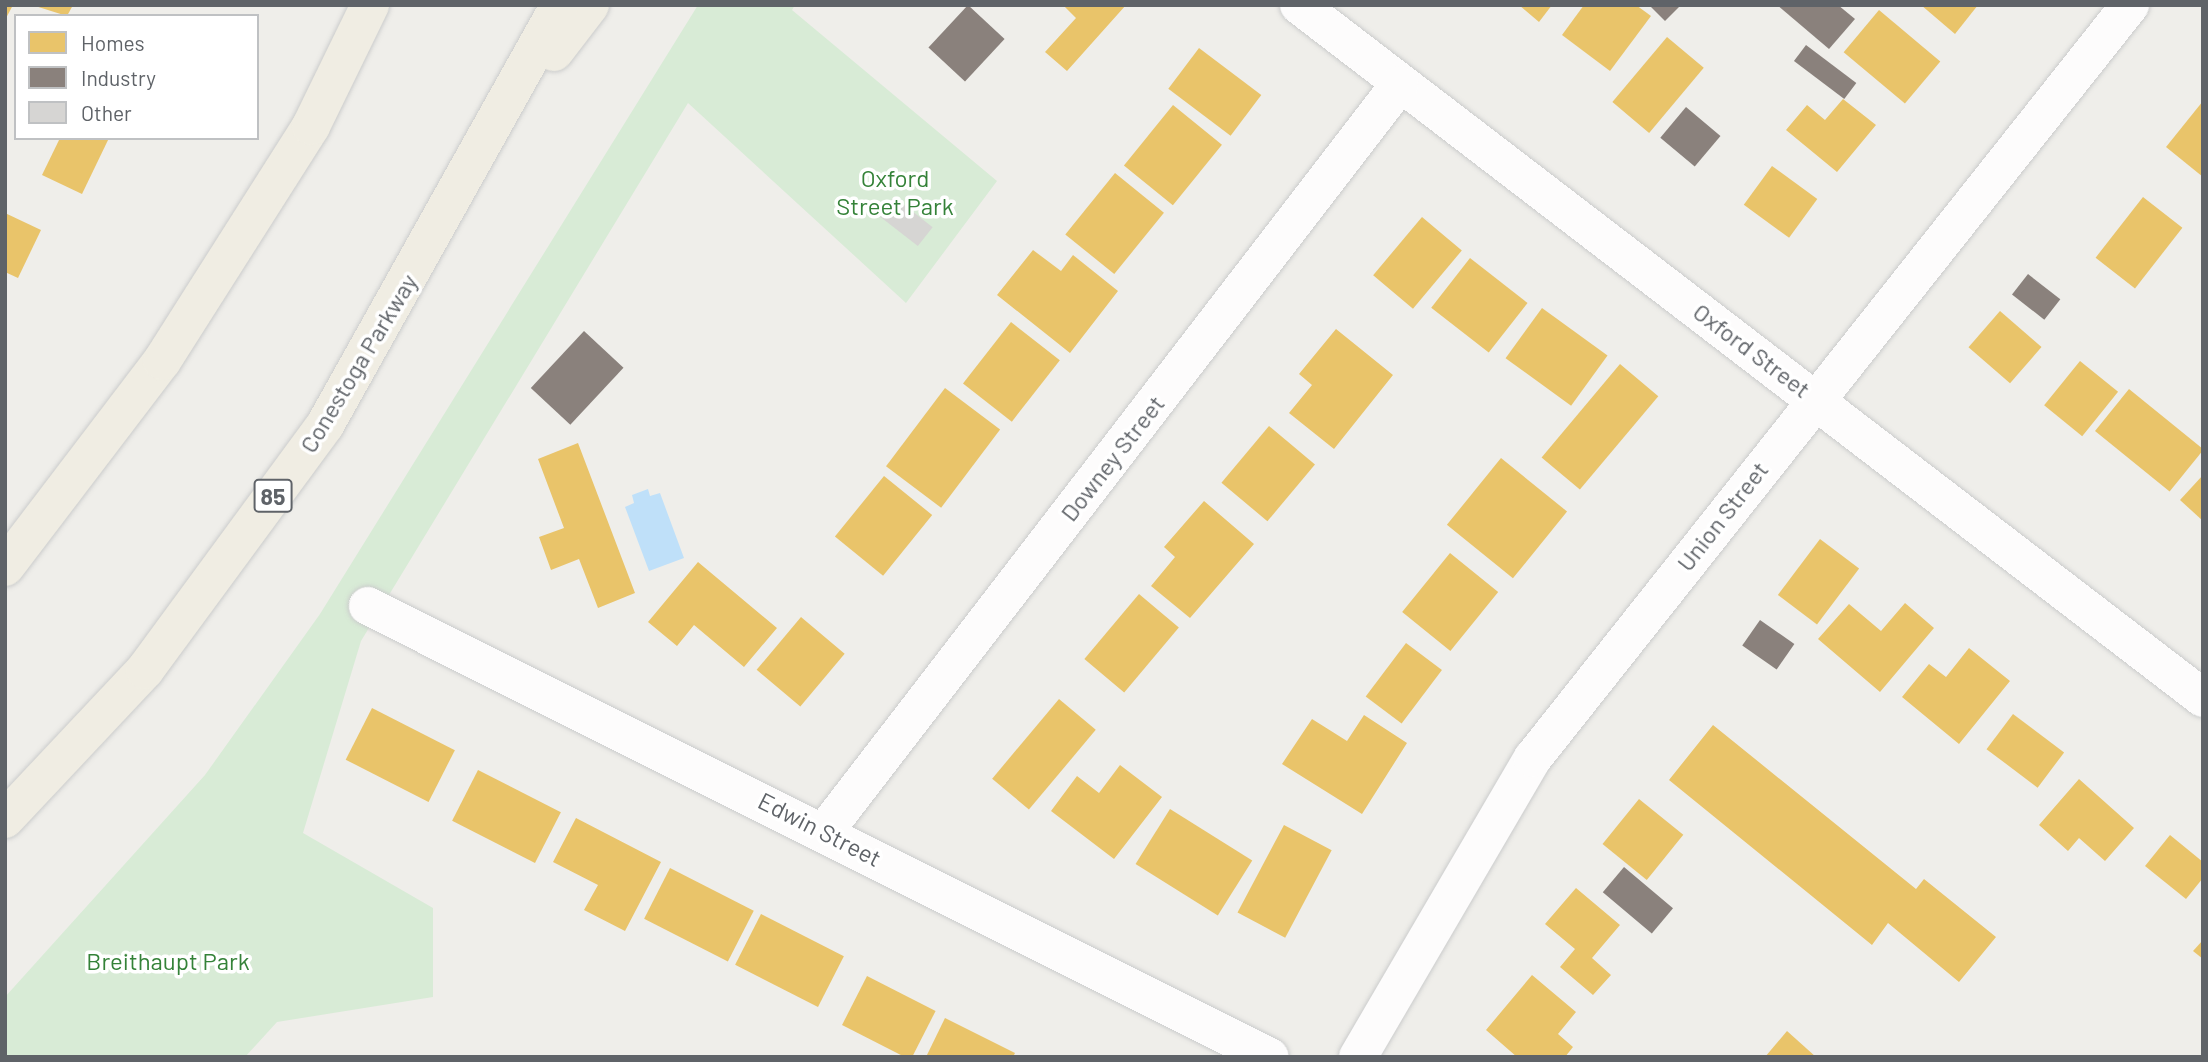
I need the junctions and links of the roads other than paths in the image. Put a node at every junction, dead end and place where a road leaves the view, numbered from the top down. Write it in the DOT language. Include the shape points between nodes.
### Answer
graph roads {
  1 [pos="370,5"];
  2 [pos="560,5"];
  3 [pos="590,5"];
  4 [pos="1299,5"];
  5 [pos="2130,5"];
  6 [pos="1399,85"];
  7 [pos="489,137"];
  8 [pos="1816,398"];
  9 [pos="5,567"];
  10 [pos="368,606"];
  11 [pos="2203,698"];
  12 [pos="5,819"];
  13 [pos="825,831"];
  14 [pos="1270,1057"];
  15 [pos="1358,1057"];
  1 -- 9 [label="highway" via="311,126 162,360"];
  2 -- 7 [label="highway, Conestoga Parkway / 85"];
  3 -- 7 [label="highway"];
  4 -- 6 [label="street, Oxford Street"];
  5 -- 8 [label="street, Union Street"];
  6 -- 8 [label="street, Oxford Street"];
  6 -- 13 [label="street, Downey Street"];
  7 -- 12 [label="highway, Conestoga Parkway / 85" via="325,425 145,670"];
  8 -- 11 [label="street, Oxford Street"];
  8 -- 15 [label="street, Union Street" via="1533,758"];
  10 -- 13 [label="street, Edwin Street"];
  13 -- 14 [label="street, Edwin Street"];
}
